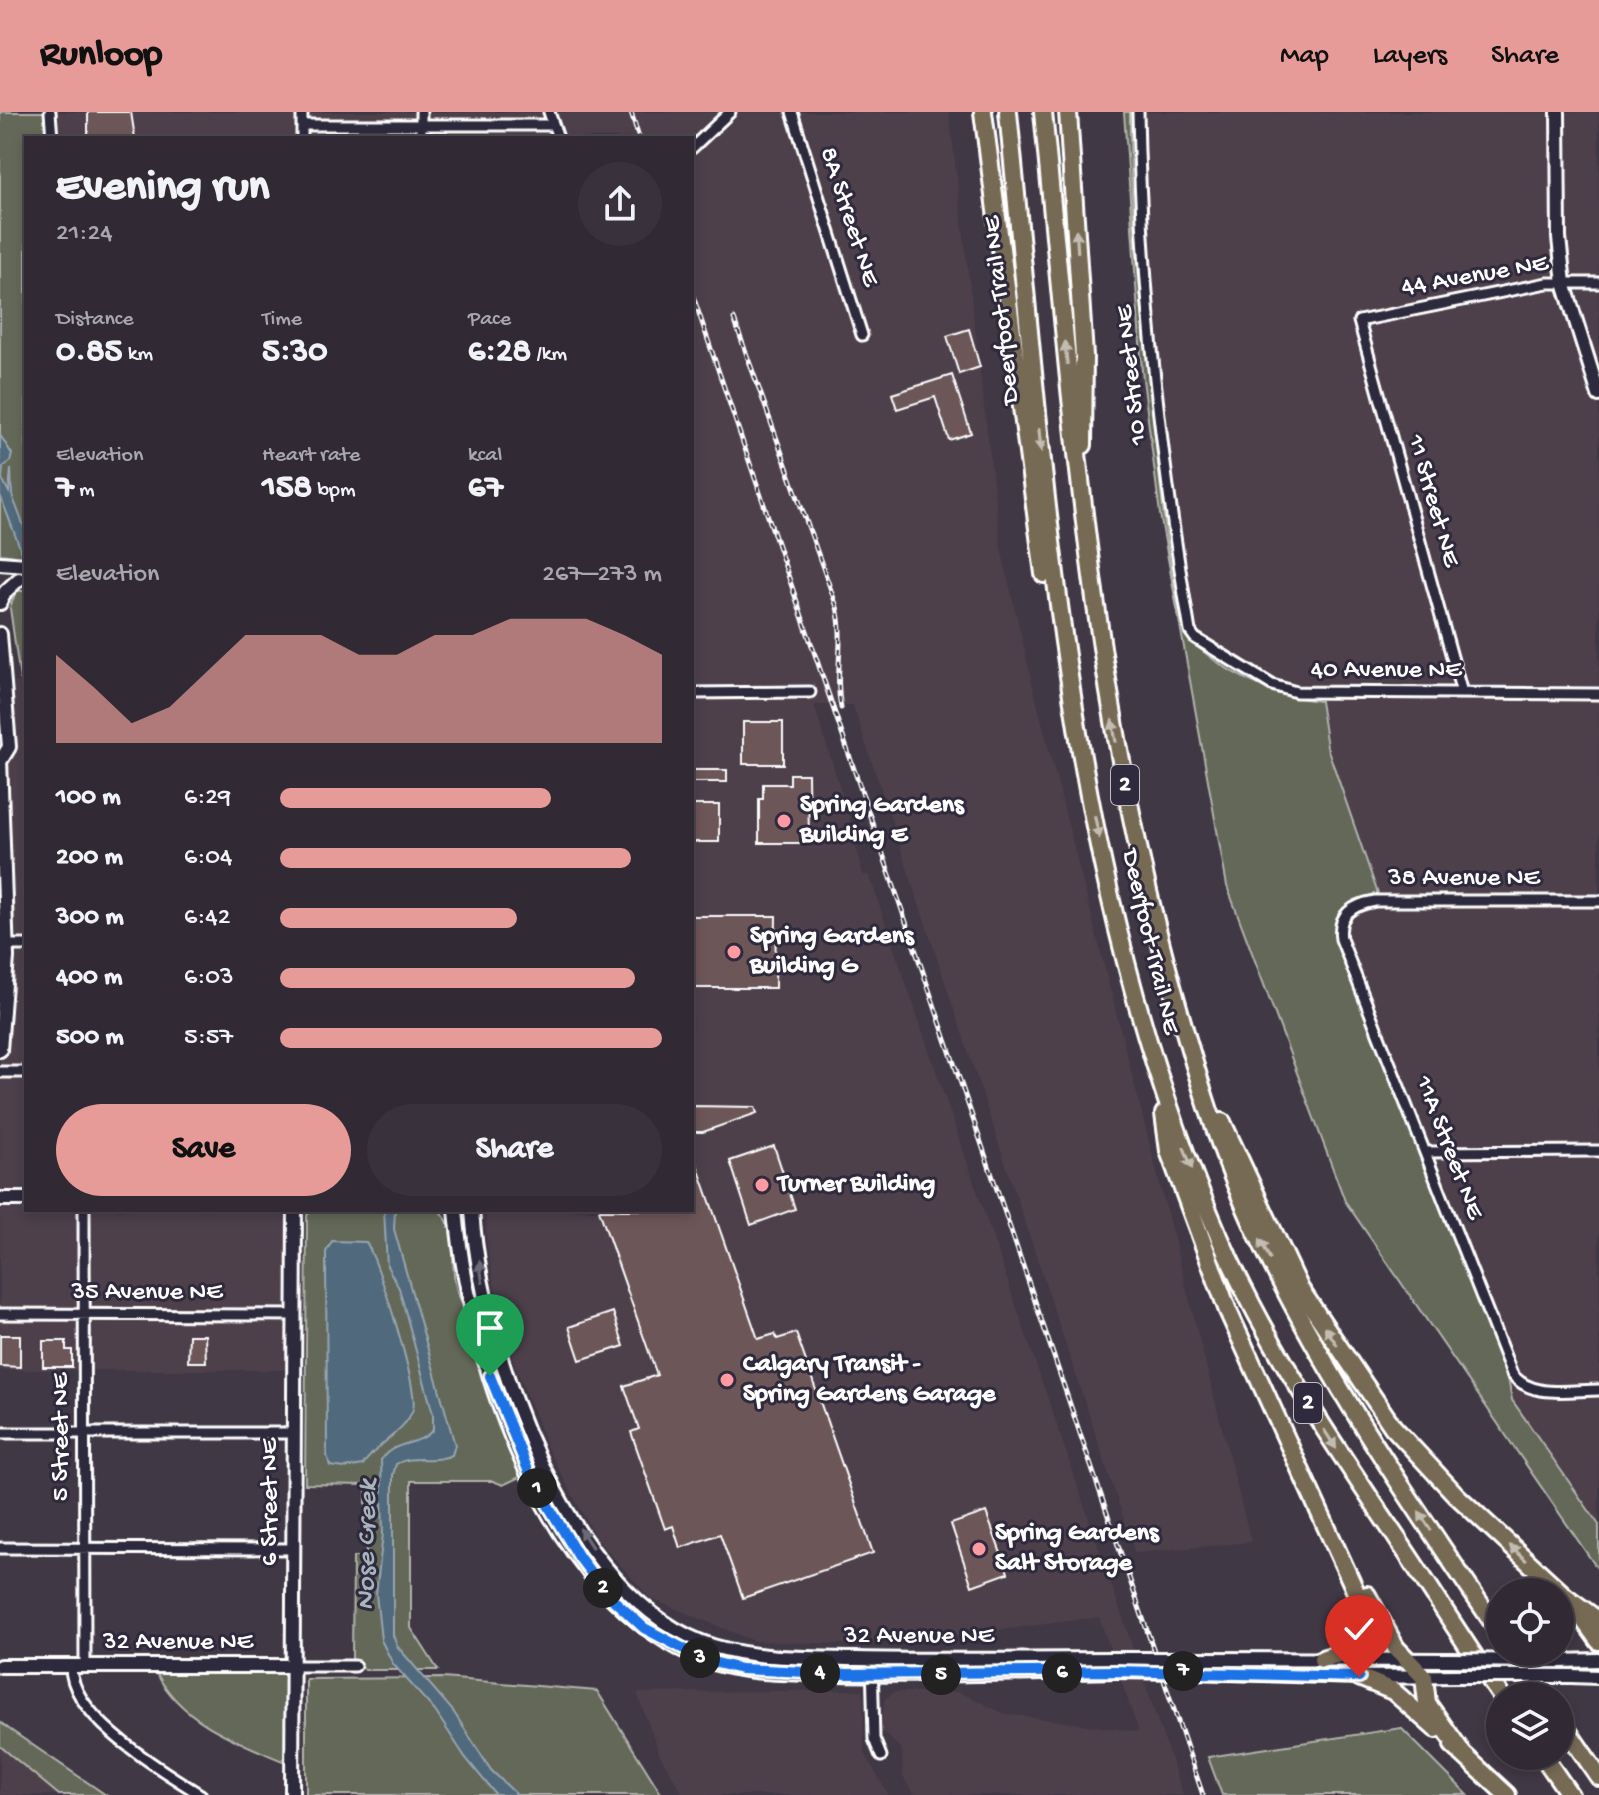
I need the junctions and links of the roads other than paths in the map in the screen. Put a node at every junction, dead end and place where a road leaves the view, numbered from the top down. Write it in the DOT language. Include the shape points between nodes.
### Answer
graph roads {
  1 [pos="50,112"];
  2 [pos="302,112"];
  3 [pos="421,112"];
  4 [pos="549,112"];
  5 [pos="730,112"];
  6 [pos="792,112"];
  7 [pos="975,112"];
  8 [pos="983,112"];
  9 [pos="1008,112"];
  10 [pos="1043,112"];
  11 [pos="1068,112"];
  12 [pos="1138,112"];
  13 [pos="1558,112"];
  14 [pos="302,125"];
  15 [pos="421,125"];
  16 [pos="553,125"];
  17 [pos="52,136"];
  18 [pos="302,136"];
  19 [pos="421,136"];
  20 [pos="557,136"];
  21 [pos="694,146"];
  22 [pos="994,210"];
  23 [pos="1564,283"];
  24 [pos="1599,283"];
  25 [pos="1359,321"];
  26 [pos="862,335"];
  27 [pos="1599,395"];
  28 [pos="1080,486"];
  29 [pos="0,563"];
  30 [pos="21,564"];
  31 [pos="0,578"];
  32 [pos="23,580"];
  33 [pos="0,603"];
  34 [pos="1190,631"];
  35 [pos="0,634"];
  36 [pos="810,692"];
  37 [pos="694,693"];
  38 [pos="1462,693"];
  39 [pos="1599,694"];
  40 [pos="1072,695"];
  41 [pos="0,760"];
  42 [pos="1599,901"];
  43 [pos="1339,925"];
  44 [pos="3,945"];
  45 [pos="24,945"];
  46 [pos="0,1050"];
  47 [pos="0,1072"];
  48 [pos="24,1072"];
  49 [pos="1198,1078"];
  50 [pos="1160,1085"];
  51 [pos="1599,1151"];
  52 [pos="1426,1152"];
  53 [pos="0,1199"];
  54 [pos="24,1199"];
  55 [pos="84,1212"];
  56 [pos="295,1212"];
  57 [pos="456,1212"];
  58 [pos="472,1212"];
  59 [pos="0,1314"];
  60 [pos="85,1315"];
  61 [pos="294,1315"];
  62 [pos="1599,1390"];
  63 [pos="84,1432"];
  64 [pos="0,1433"];
  65 [pos="293,1433"];
  66 [pos="1301,1475"];
  67 [pos="0,1548"];
  68 [pos="84,1548"];
  69 [pos="293,1549"];
  70 [pos="1546,1578"];
  71 [pos="1574,1603"];
  72 [pos="1574,1608"];
  73 [pos="1486,1612"];
  74 [pos="1599,1621"];
  75 [pos="1599,1641"];
  76 [pos="1404,1658"];
  77 [pos="872,1659"];
  78 [pos="1322,1659"];
  79 [pos="1599,1660"];
  80 [pos="71,1665"];
  81 [pos="85,1665"];
  82 [pos="1113,1665"];
  83 [pos="0,1666"];
  84 [pos="292,1666"];
  85 [pos="355,1666"];
  86 [pos="1197,1666"];
  87 [pos="872,1675"];
  88 [pos="1359,1677"];
  89 [pos="1424,1677"];
  90 [pos="1599,1677"];
  91 [pos="1492,1682"];
  92 [pos="1574,1740"];
  93 [pos="1461,1751"];
  94 [pos="881,1756"];
  95 [pos="1553,1770"];
  96 [pos="1599,1777"];
  97 [pos="201,1795"];
  98 [pos="292,1795"];
  99 [pos="1507,1795"];
  100 [pos="1570,1795"];
  1 -- 17 [label="street"];
  2 -- 14 [label="street"];
  3 -- 15 [label="street"];
  4 -- 16 [label="street"];
  5 -- 21 [label="street"];
  6 -- 26 [label="street, 8A Street NE"];
  7 -- 22 [label="highway"];
  8 -- 22 [label="highway"];
  9 -- 40 [label="highway, Deerfoot Trail NE / 2, one-way"];
  28 -- 10 [label="highway, Deerfoot Trail NE / 2, one-way"];
  28 -- 11 [label="highway, one-way" via="1084,356"];
  12 -- 34 [label="street, 10 Street NE" via="1154,374"];
  13 -- 23 [label="main road"];
  14 -- 15 [label="street"];
  14 -- 18 [label="street"];
  15 -- 16 [label="street"];
  15 -- 19 [label="street"];
  16 -- 20 [label="street"];
  22 -- 40 [label="highway" via="1043,569"];
  23 -- 24 [label="street, 44 Avenue NE"];
  23 -- 25 [label="street, 44 Avenue NE"];
  23 -- 27 [label="main road"];
  25 -- 38 [label="street, 11 Street NE"];
  49 -- 28 [label="highway, Deerfoot Trail NE / 2, one-way" via="1147,896 1114,734"];
  29 -- 30 [label="main road"];
  31 -- 32 [label="main road"];
  32 -- 33 [label="main road" via="5,592"];
  34 -- 38 [label="street, 40 Avenue NE" via="1272,685 1296,692"];
  35 -- 41 [label="main road" via="9,747"];
  36 -- 37 [label="street"];
  38 -- 39 [label="street, 40 Avenue NE"];
  40 -- 50 [label="highway, Deerfoot Trail NE / 2, one-way" via="1125,954"];
  41 -- 44 [label="main road"];
  42 -- 43 [label="street, 38 Avenue NE" via="1375,901 1358,904"];
  43 -- 52 [label="street, 11A Street NE"];
  44 -- 45 [label="street"];
  44 -- 46 [label="main road" via="7,990"];
  47 -- 48 [label="street"];
  70 -- 49 [label="highway, one-way" via="1456,1495 1393,1427 1300,1289"];
  73 -- 49 [label="highway, Deerfoot Trail NE / 2, one-way" via="1374,1443 1302,1321 1255,1229"];
  50 -- 66 [label="highway" via="1169,1151 1228,1311"];
  50 -- 91 [label="highway, Deerfoot Trail NE / 2, one-way" via="1218,1235 1272,1345"];
  51 -- 52 [label="street"];
  52 -- 62 [label="street, 11A Street NE" via="1521,1385 1534,1390"];
  53 -- 54 [label="main road"];
  55 -- 60 [label="street, 5 Street NE"];
  56 -- 61 [label="main road, 6 Street NE"];
  57 -- 87 [label="main road, 32 Avenue NE" via="478,1339 507,1424 552,1516 607,1594 644,1628 705,1660 774,1672"];
  77 -- 58 [label="main road, 32 Avenue NE, one-way" via="772,1657 711,1645 655,1616 618,1581 568,1511 521,1417 494,1338"];
  59 -- 60 [label="street, 35 Avenue NE"];
  60 -- 61 [label="street, 35 Avenue NE"];
  60 -- 63 [label="street, 5 Street NE"];
  61 -- 65 [label="main road, 6 Street NE"];
  63 -- 64 [label="street"];
  63 -- 65 [label="street"];
  63 -- 68 [label="street, 5 Street NE"];
  65 -- 69 [label="main road, 6 Street NE"];
  66 -- 76 [label="highway"];
  66 -- 78 [label="highway" via="1367,1623 1358,1646"];
  67 -- 68 [label="street"];
  68 -- 69 [label="street"];
  68 -- 81 [label="street, 5 Street NE"];
  69 -- 84 [label="main road, 6 Street NE"];
  71 -- 74 [label="highway"];
  72 -- 75 [label="highway"];
  76 -- 78 [label="main road, 32 Avenue NE"];
  76 -- 79 [label="main road, 32 Avenue NE, bridge"];
  76 -- 89 [label="highway"];
  77 -- 82 [label="main road, 32 Avenue NE"];
  77 -- 87 [label="street"];
  78 -- 86 [label="main road, 32 Avenue NE"];
  80 -- 81 [label="main road, 32 Avenue NE"];
  80 -- 83 [label="main road, 32 Avenue NE"];
  80 -- 97 [label="street" via="70,1678 79,1697 113,1733"];
  81 -- 84 [label="main road, 32 Avenue NE"];
  82 -- 86 [label="main road, 32 Avenue NE, bridge"];
  82 -- 87 [label="main road, 32 Avenue NE"];
  84 -- 85 [label="street, 32 Avenue NE"];
  84 -- 98 [label="main road, 6 Street NE"];
  86 -- 88 [label="main road, 32 Avenue NE"];
  87 -- 94 [label="street" via="874,1739"];
  88 -- 89 [label="main road, 32 Avenue NE"];
  88 -- 93 [label="highway" via="1393,1691"];
  89 -- 90 [label="main road, 32 Avenue NE, bridge"];
  89 -- 93 [label="highway" via="1427,1703"];
  92 -- 96 [label="highway"];
  93 -- 99 [label="highway"];
  95 -- 100 [label="highway"];
}
